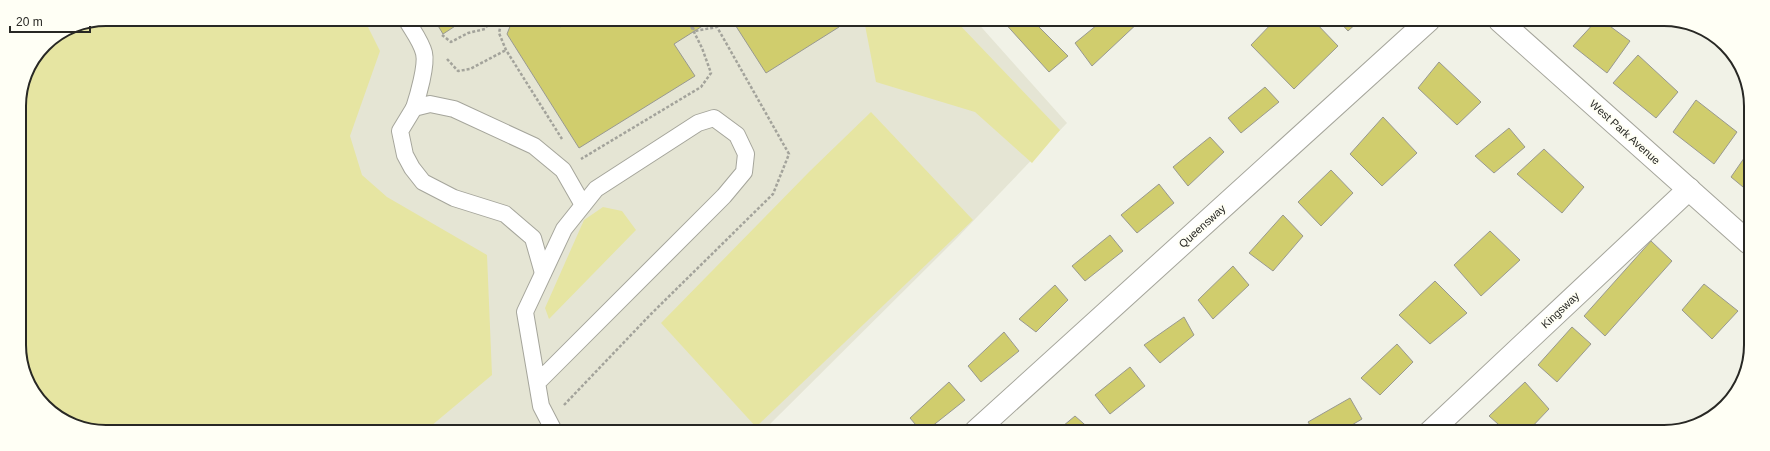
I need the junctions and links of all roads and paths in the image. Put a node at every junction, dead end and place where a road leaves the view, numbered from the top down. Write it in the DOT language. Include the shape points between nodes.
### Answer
graph roads {
  1 [pos="410,26"];
  2 [pos="487,26"];
  3 [pos="500,26"];
  4 [pos="691,26"];
  5 [pos="691,26"];
  6 [pos="1422,26"];
  7 [pos="1507,26"];
  8 [pos="716,27"];
  9 [pos="440,34"];
  10 [pos="506,50"];
  11 [pos="444,55"];
  12 [pos="414,108"];
  13 [pos="563,142"];
  14 [pos="576,162"];
  15 [pos="1689,189"];
  16 [pos="582,205"];
  17 [pos="1744,238"];
  18 [pos="543,273"];
  19 [pos="537,383"];
  20 [pos="551,425"];
  21 [pos="983,425"];
  22 [pos="1437,425"];
  1 -- 12 [label="lane" via="425,54 421,86"];
  2 -- 9 [label="path" via="485,29 468,33 451,42"];
  3 -- 10 [label="path" via="499,33"];
  4 -- 14 [label="path" via="711,73 701,87"];
  5 -- 8 [label="path" via="695,31"];
  6 -- 21 [label="street, Queensway"];
  7 -- 15 [label="street, West Park Avenue"];
  10 -- 11 [label="path" via="470,70 458,71"];
  10 -- 13 [label="path"];
  12 -- 16 [label="lane" via="430,104 454,108 534,146 564,170"];
  12 -- 18 [label="lane" via="400,131 405,155 412,168 423,182 454,198 505,214 533,238"];
  15 -- 17 [label="street, West Park Avenue"];
  15 -- 22 [label="street, Kingsway"];
  16 -- 18 [label="lane" via="564,229"];
  16 -- 19 [label="lane" via="596,189 698,124 714,118 737,135 746,154 744,172 724,196"];
  18 -- 19 [label="lane" via="525,312"];
  19 -- 20 [label="lane" via="541,406"];
}
